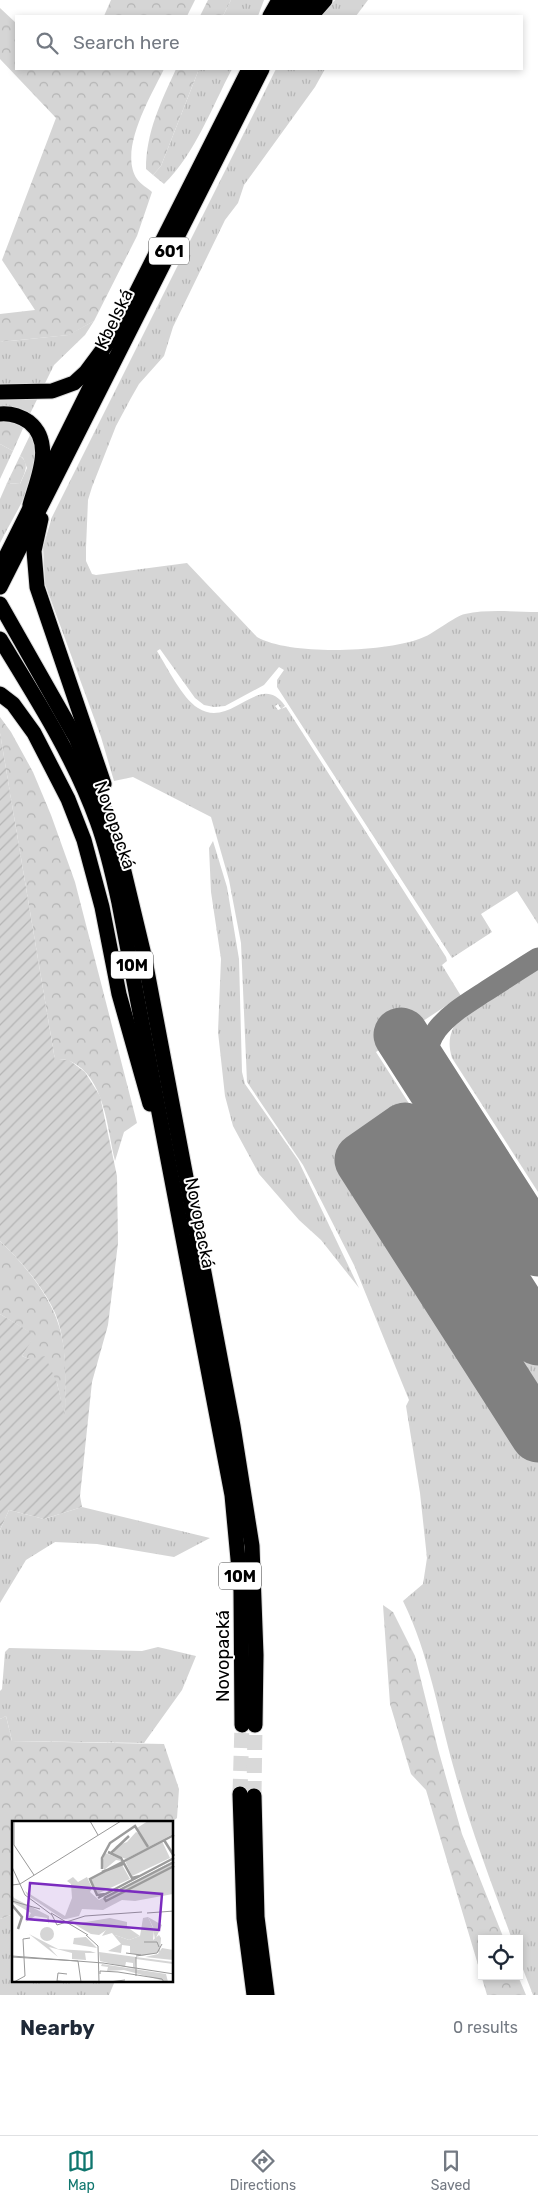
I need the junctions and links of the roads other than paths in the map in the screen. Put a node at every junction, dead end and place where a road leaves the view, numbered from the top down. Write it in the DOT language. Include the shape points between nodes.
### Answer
graph roads {
  1 [pos="279,0"];
  2 [pos="294,0"];
  3 [pos="308,0"];
  4 [pos="325,0"];
  5 [pos="271,15"];
  6 [pos="283,15"];
  7 [pos="297,15"];
  8 [pos="312,15"];
  9 [pos="260,70"];
  10 [pos="265,70"];
  11 [pos="247,77"];
  12 [pos="118,329"];
  13 [pos="0,392"];
  14 [pos="0,414"];
  15 [pos="51,489"];
  16 [pos="30,505"];
  17 [pos="0,565"];
  18 [pos="0,587"];
  19 [pos="0,604"];
  20 [pos="0,639"];
  21 [pos="0,694"];
  22 [pos="127,880"];
  23 [pos="177,1199"];
  24 [pos="254,1995"];
  25 [pos="267,1995"];
  1 -- 5 [label="highway"];
  2 -- 6 [label="highway"];
  3 -- 7 [label="highway"];
  4 -- 8 [label="highway"];
  9 -- 11 [label="highway, Kbelská / 601"];
  10 -- 11 [label="highway"];
  11 -- 12 [label="highway, Kbelská / 601"];
  11 -- 15 [label="highway, Kbelská / 601"];
  12 -- 13 [label="highway" via="74,383 40,392"];
  12 -- 16 [label="main road, Kbelská / 601"];
  14 -- 16 [label="highway" via="24,419 38,433 43,445 43,460"];
  15 -- 18 [label="highway, Kbelská / 601"];
  15 -- 22 [label="highway, 10M" via="34,551 36,579 114,816"];
  16 -- 17 [label="main road, Kbelská / 601"];
  19 -- 22 [label="highway, 10M" via="76,738 99,794"];
  20 -- 23 [label="highway, Novopacká / 10M" via="59,740 87,796 111,867"];
  21 -- 23 [label="highway, 10M" via="13,704 34,733 68,799 84,840 102,907 121,1001"];
  22 -- 23 [label="highway, Novopacká / 10M" via="146,964 245,1495 255,1593 249,1725 236,1530"];
  24 -- 25 [label="highway" via="244,1918 247,1795"];
}
